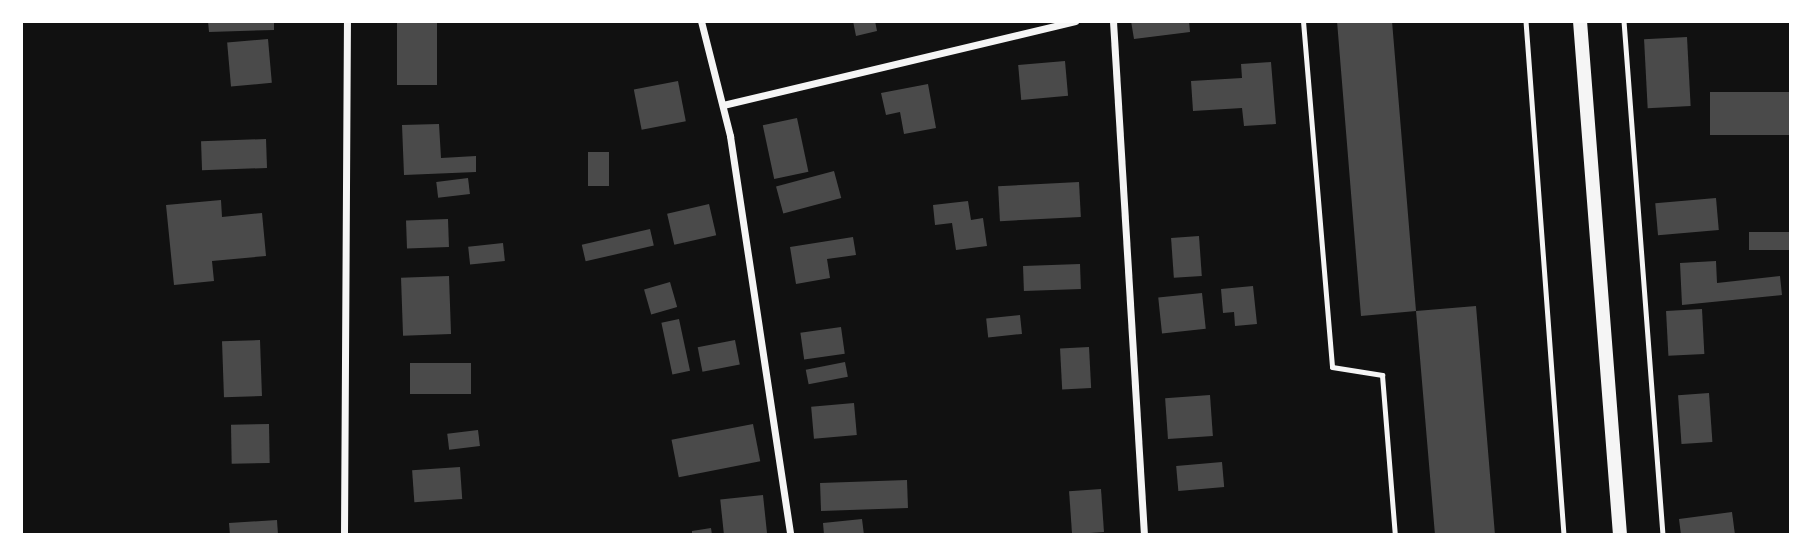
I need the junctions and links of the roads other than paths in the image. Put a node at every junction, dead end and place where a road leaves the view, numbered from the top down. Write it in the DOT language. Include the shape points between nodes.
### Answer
graph roads {
  1 [pos="348,21"];
  2 [pos="701,21"];
  3 [pos="1075,21"];
  4 [pos="1113,21"];
  5 [pos="1303,21"];
  6 [pos="1580,21"];
  7 [pos="723,105"];
  8 [pos="344,535"];
  9 [pos="790,535"];
  10 [pos="1144,535"];
  11 [pos="1395,535"];
  12 [pos="1620,535"];
  1 -- 8 [label="street"];
  2 -- 7 [label="street"];
  3 -- 7 [label="street"];
  4 -- 10 [label="street"];
  5 -- 11 [label="lane" via="1332,367 1382,374"];
  6 -- 12 [label="main road"];
  7 -- 9 [label="street"];
}
